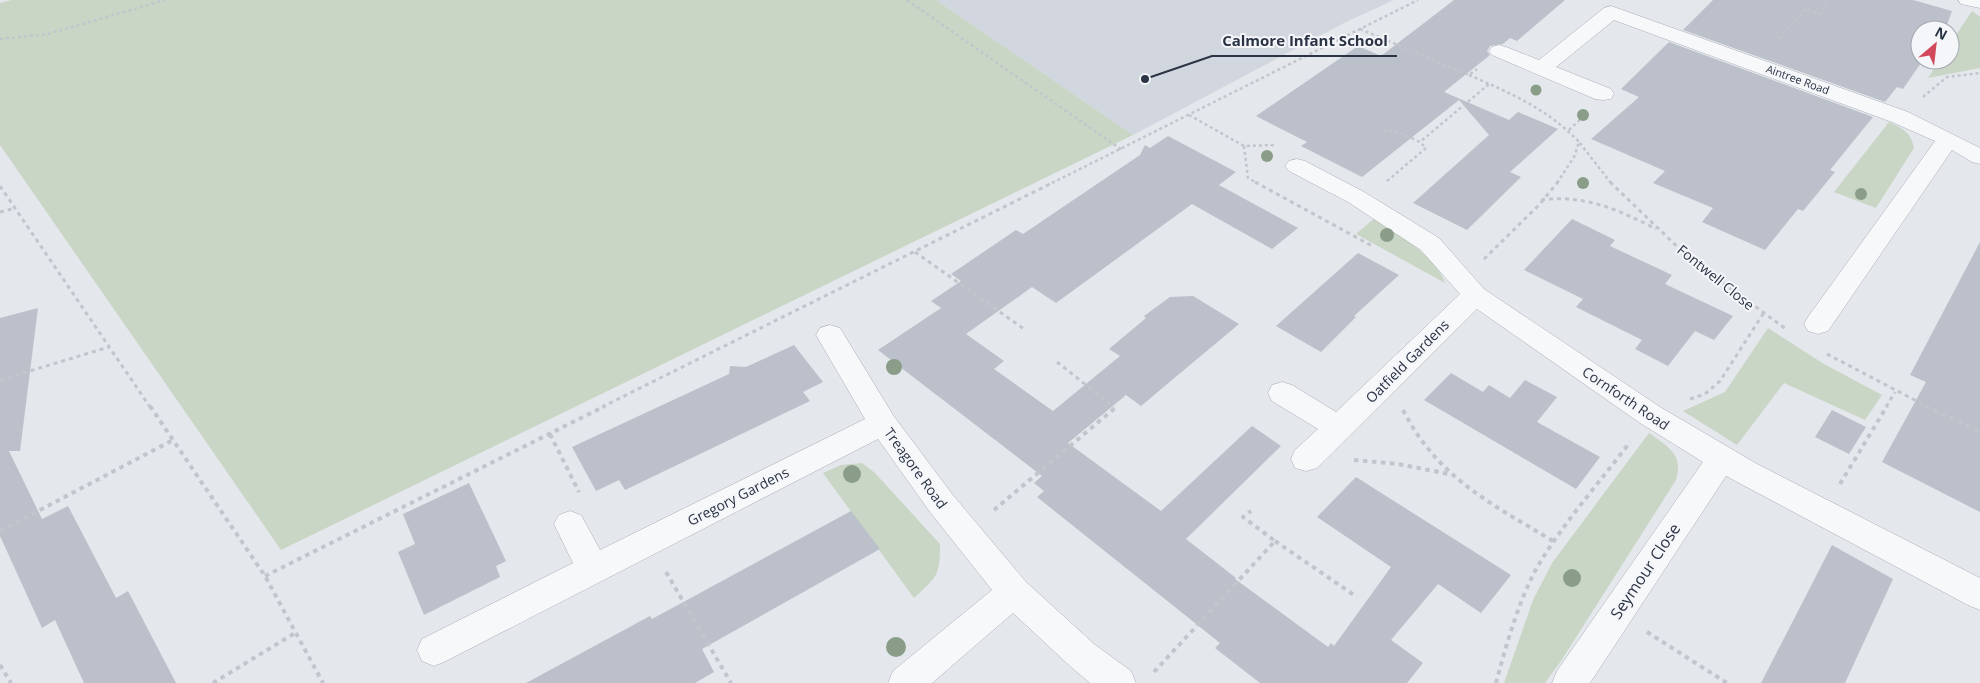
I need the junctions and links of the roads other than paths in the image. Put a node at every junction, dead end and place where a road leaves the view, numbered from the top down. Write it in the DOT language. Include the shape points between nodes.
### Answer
graph roads {
  1 [pos="1968,0"];
  2 [pos="1980,2"];
  3 [pos="1618,6"];
  4 [pos="1499,51"];
  5 [pos="1541,69"];
  6 [pos="1603,94"];
  7 [pos="1948,139"];
  8 [pos="1289,155"];
  9 [pos="1980,157"];
  10 [pos="1469,288"];
  11 [pos="1818,324"];
  12 [pos="830,335"];
  13 [pos="1282,393"];
  14 [pos="883,423"];
  15 [pos="1339,428"];
  16 [pos="1306,459"];
  17 [pos="1721,459"];
  18 [pos="570,524"];
  19 [pos="593,570"];
  20 [pos="1014,592"];
  21 [pos="1980,595"];
  22 [pos="434,650"];
  23 [pos="906,683"];
  24 [pos="1118,683"];
  25 [pos="1570,683"];
  1 -- 2 [label="street"];
  3 -- 5 [label="street, Aintree Road"];
  3 -- 7 [label="street, Aintree Road"];
  4 -- 5 [label="street"];
  5 -- 6 [label="street"];
  7 -- 9 [label="street, Aintree Road"];
  7 -- 11 [label="street"];
  8 -- 10 [label="street, Cornforth Road" via="1430,244"];
  10 -- 15 [label="street, Oatfield Gardens" via="1396,373"];
  10 -- 17 [label="street, Cornforth Road" via="1650,415"];
  12 -- 14 [label="street, Treagore Road"];
  13 -- 15 [label="street"];
  14 -- 19 [label="street, Gregory Gardens"];
  14 -- 20 [label="street, Treagore Road" via="941,503"];
  15 -- 16 [label="street, Oatfield Gardens"];
  17 -- 21 [label="street, Cornforth Road"];
  17 -- 25 [label="street, Seymour Close"];
  18 -- 19 [label="street"];
  19 -- 22 [label="street, Gregory Gardens"];
  20 -- 23 [label="street"];
  20 -- 24 [label="street, Treagore Road" via="1082,655"];
}
